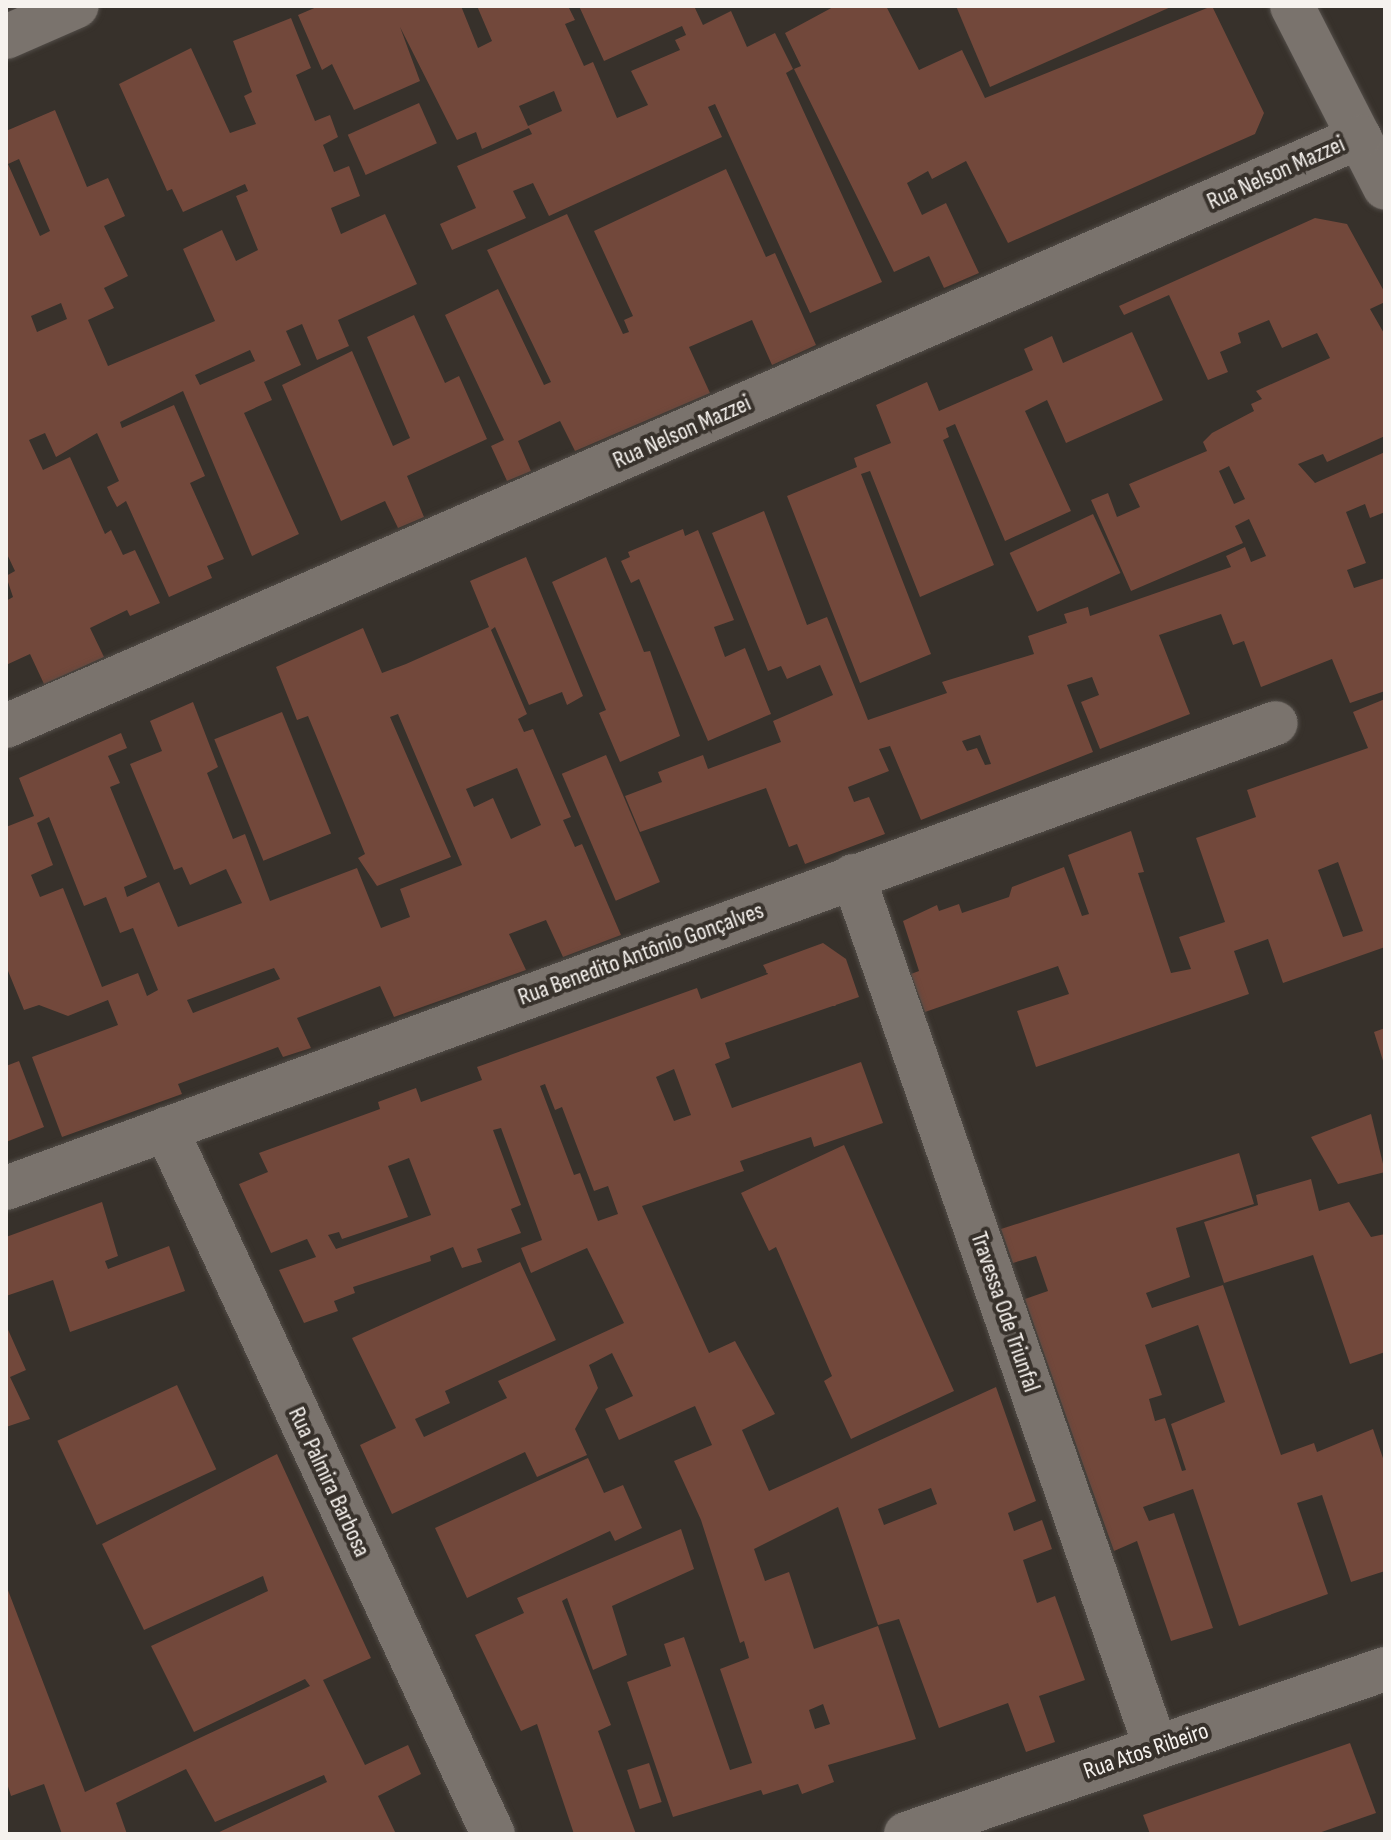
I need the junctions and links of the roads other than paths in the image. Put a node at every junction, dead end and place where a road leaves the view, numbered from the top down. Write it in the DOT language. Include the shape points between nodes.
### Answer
graph roads {
  1 [pos="77,6"];
  2 [pos="1292,6"];
  3 [pos="6,37"];
  4 [pos="1359,137"];
  5 [pos="1385,188"];
  6 [pos="1276,723"];
  7 [pos="6,726"];
  8 [pos="853,876"];
  9 [pos="166,1129"];
  10 [pos="6,1188"];
  11 [pos="1385,1669"];
  12 [pos="1156,1748"];
  13 [pos="493,1834"];
  14 [pos="906,1834"];
  1 -- 3 [label="street"];
  2 -- 4 [label="street"];
  4 -- 5 [label="street"];
  4 -- 7 [label="street, Rua Nelson Mazzei"];
  6 -- 8 [label="street, Rua Benedito Antônio Gonçalves"];
  8 -- 9 [label="street, Rua Benedito Antônio Gonçalves"];
  8 -- 12 [label="street, Travessa Ode Triunfal"];
  9 -- 10 [label="street, Rua Benedito Antônio Gonçalves"];
  9 -- 13 [label="street, Rua Palmira Barbosa"];
  11 -- 12 [label="street, Rua Atos Ribeiro"];
  12 -- 14 [label="street, Rua Atos Ribeiro"];
}
